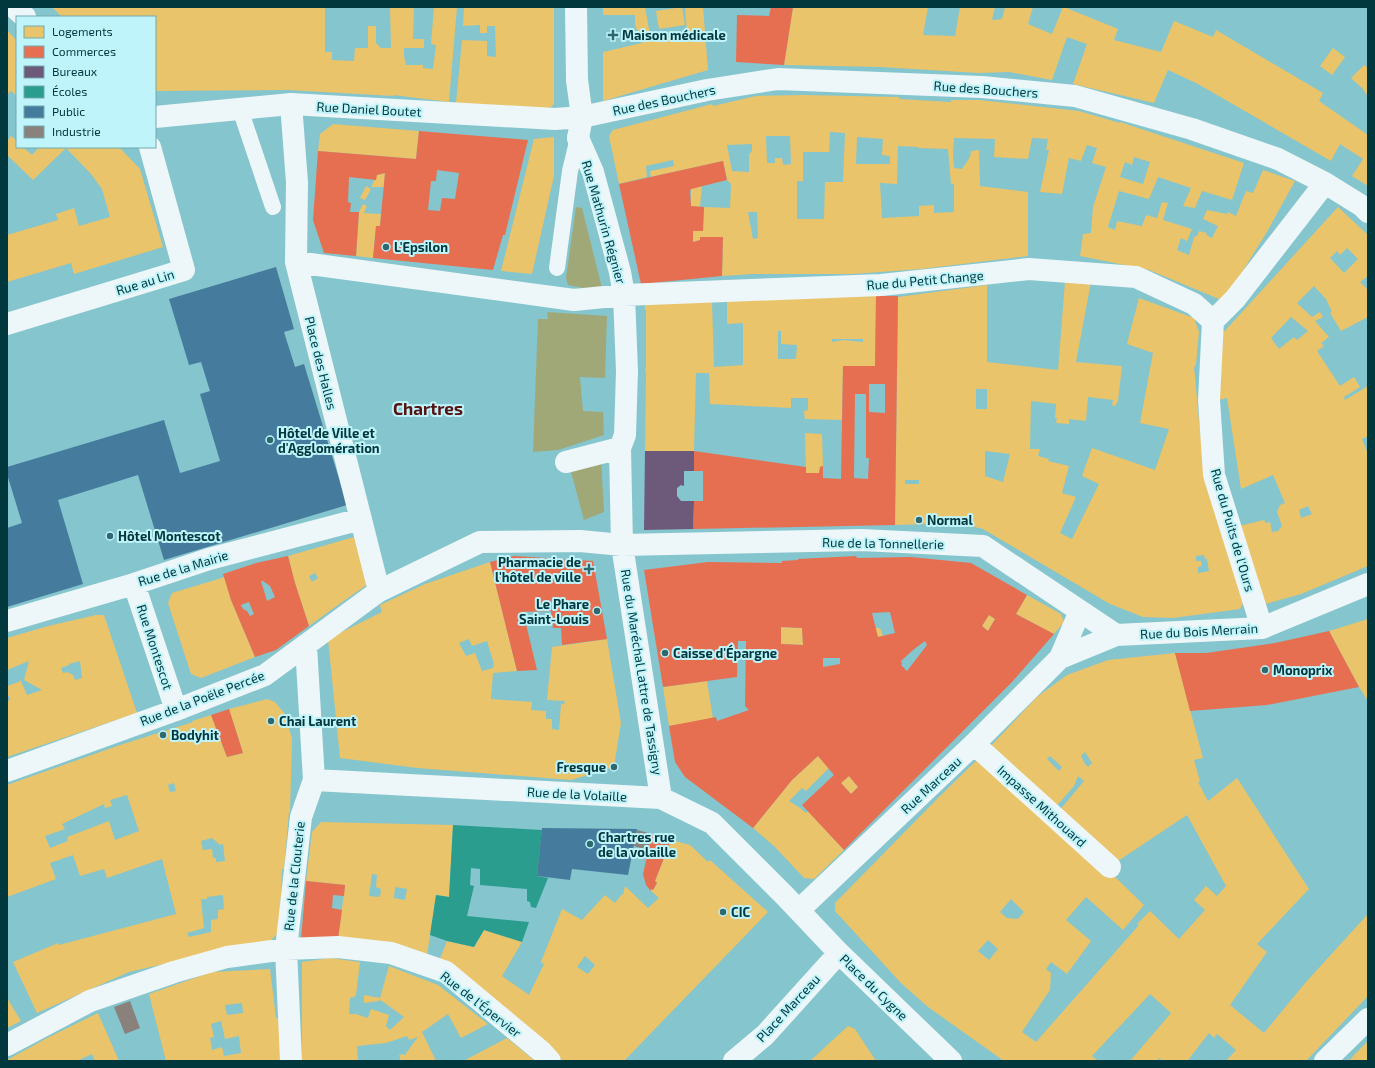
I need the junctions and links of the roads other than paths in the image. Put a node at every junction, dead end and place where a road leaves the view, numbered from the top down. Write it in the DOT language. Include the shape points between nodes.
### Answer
graph roads {
  1 [pos="14,7"];
  2 [pos="576,7"];
  3 [pos="24,16"];
  4 [pos="290,104"];
  5 [pos="240,109"];
  6 [pos="156,117"];
  7 [pos="582,117"];
  8 [pos="578,138"];
  9 [pos="150,148"];
  10 [pos="1325,183"];
  11 [pos="273,207"];
  12 [pos="1368,212"];
  13 [pos="296,262"];
  14 [pos="557,268"];
  15 [pos="624,295"];
  16 [pos="1213,321"];
  17 [pos="7,324"];
  18 [pos="620,448"];
  19 [pos="566,462"];
  20 [pos="361,519"];
  21 [pos="622,546"];
  22 [pos="134,584"];
  23 [pos="1368,584"];
  24 [pos="379,591"];
  25 [pos="1080,611"];
  26 [pos="7,621"];
  27 [pos="1262,628"];
  28 [pos="1116,635"];
  29 [pos="306,646"];
  30 [pos="1060,658"];
  31 [pos="176,710"];
  32 [pos="974,744"];
  33 [pos="7,771"];
  34 [pos="314,780"];
  35 [pos="661,798"];
  36 [pos="1110,867"];
  37 [pos="799,910"];
  38 [pos="286,949"];
  39 [pos="839,953"];
  40 [pos="1368,1019"];
  41 [pos="7,1045"];
  42 [pos="291,1061"];
  43 [pos="550,1061"];
  44 [pos="734,1061"];
  45 [pos="951,1061"];
  46 [pos="1325,1061"];
  1 -- 3 [label="street"];
  2 -- 7 [label="street" via="577,80"];
  4 -- 5 [label="street, Rue Daniel Boutet"];
  4 -- 7 [label="street, Rue Daniel Boutet" via="555,119"];
  4 -- 13 [label="street, Place des Halles" via="297,182"];
  5 -- 6 [label="street, Rue Daniel Boutet"];
  5 -- 11 [label="lane"];
  7 -- 8 [label="street"];
  7 -- 10 [label="street, Rue des Bouchers" via="708,90 778,79 982,87 1074,96 1096,102 1192,129 1278,159"];
  8 -- 14 [label="lane" via="570,171"];
  8 -- 15 [label="street, Rue Mathurin Régnier" via="593,172"];
  9 -- 17 [label="street, Rue au Lin" via="184,270"];
  10 -- 12 [label="street, Rue des Bouchers"];
  10 -- 16 [label="street" via="1235,299"];
  13 -- 15 [label="street" via="574,300"];
  13 -- 20 [label="street, Place des Halles"];
  15 -- 16 [label="street, Rue du Petit Change" via="881,285 1029,269 1136,277 1194,304"];
  15 -- 18 [label="street" via="627,371 624,435"];
  16 -- 27 [label="street, Rue du Puits de l'Ours" via="1209,400 1214,474"];
  18 -- 19 [label="street"];
  18 -- 21 [label="street"];
  20 -- 22 [label="street, Rue de la Mairie" via="209,559"];
  20 -- 24 [label="street, Place des Halles"];
  21 -- 24 [label="street" via="580,541 480,542"];
  21 -- 25 [label="street, Rue de la Tonnellerie" via="862,540 982,546"];
  21 -- 35 [label="street, Rue du Maréchal Lattre de Tassigny"];
  22 -- 26 [label="street, Rue de la Mairie"];
  22 -- 31 [label="street, Rue Montescot"];
  23 -- 27 [label="street, Rue du Bois Merrain"];
  24 -- 29 [label="street, Rue de la Poële Percée"];
  25 -- 28 [label="street, Rue de la Tonnellerie"];
  25 -- 30 [label="street, Rue Marceau"];
  27 -- 28 [label="street, Rue du Bois Merrain"];
  28 -- 30 [label="street, Rue Marceau"];
  29 -- 31 [label="street, Rue de la Poële Percée" via="265,675"];
  29 -- 34 [label="street, Rue de la Clouterie"];
  30 -- 32 [label="street, Rue Marceau"];
  31 -- 33 [label="street, Rue de la Poële Percée"];
  32 -- 36 [label="street, Impasse Mithouard"];
  32 -- 37 [label="street, Rue Marceau"];
  34 -- 35 [label="street, Rue de la Volaille"];
  34 -- 38 [label="street, Rue de la Clouterie" via="300,817"];
  35 -- 37 [label="street, Rue de la Volaille" via="712,823"];
  37 -- 39 [label="street, Place du Cygne"];
  38 -- 41 [label="street, Rue de l'Épervier" via="226,958 174,972 90,1001"];
  38 -- 42 [label="street, Rue de la Clouterie"];
  38 -- 43 [label="street, Rue de l'Épervier" via="338,947 391,953 446,972"];
  39 -- 44 [label="street, Place Marceau" via="764,1035"];
  39 -- 45 [label="street, Place du Cygne"];
  40 -- 46 [label="street"];
}
